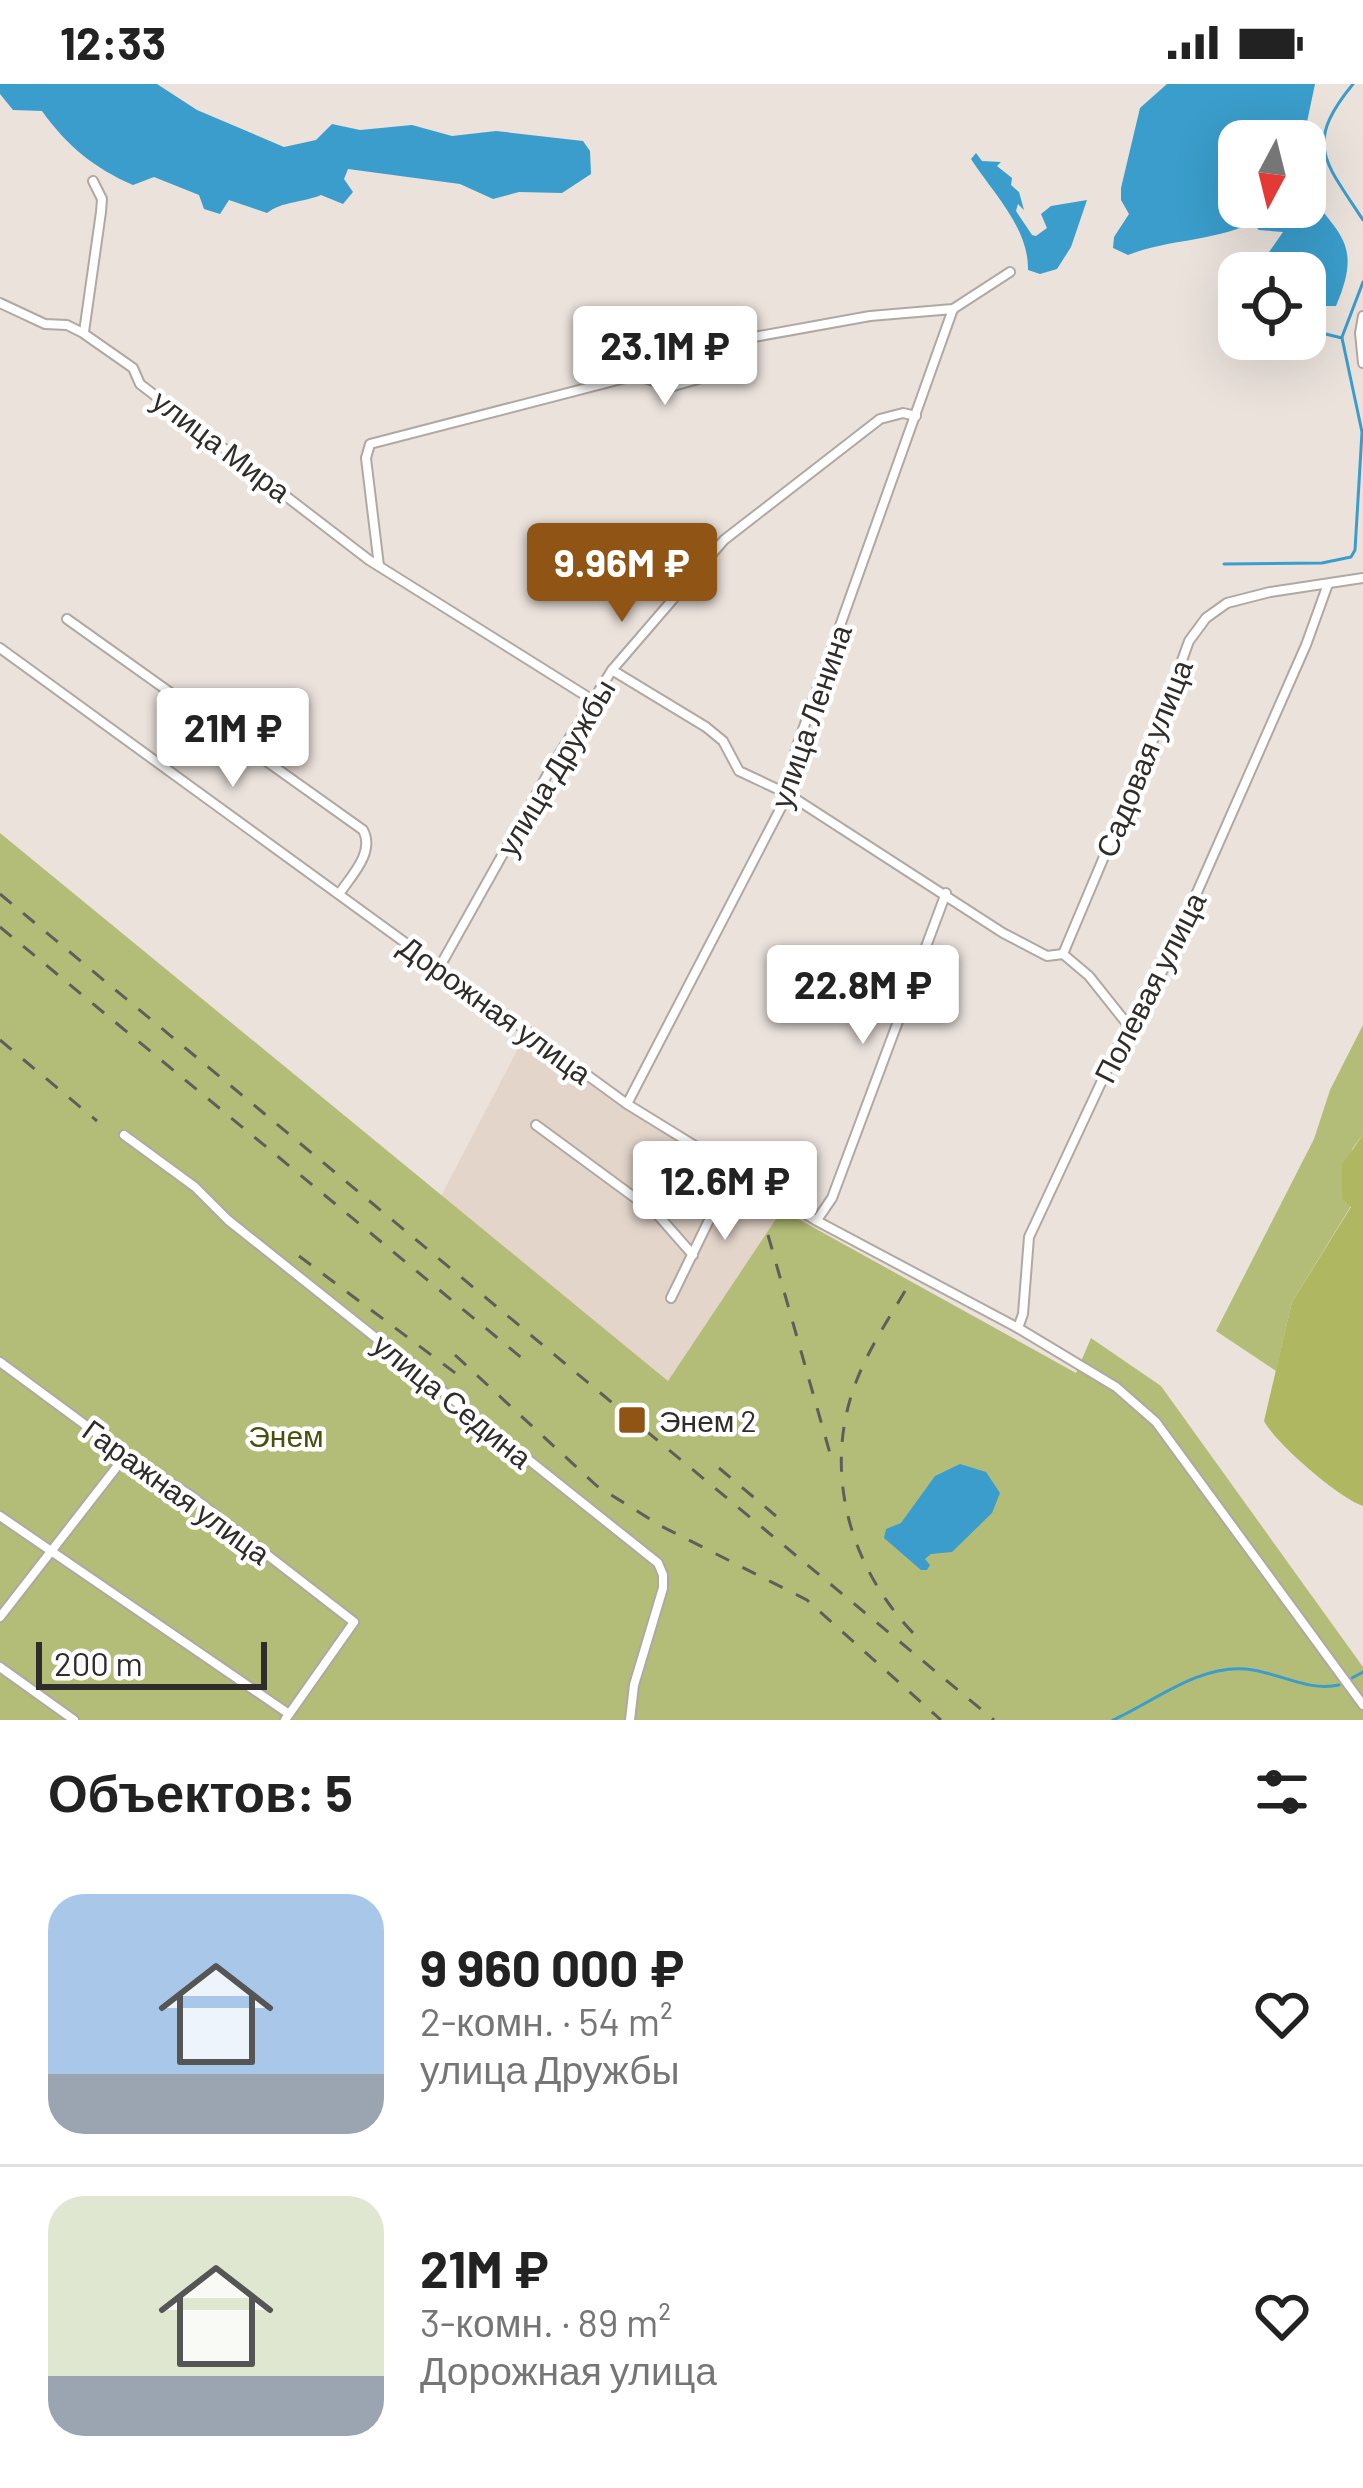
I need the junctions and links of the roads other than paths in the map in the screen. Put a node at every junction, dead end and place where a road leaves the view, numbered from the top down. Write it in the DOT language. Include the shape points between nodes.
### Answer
graph roads {
  1 [pos="93,181"];
  2 [pos="1010,272"];
  3 [pos="0,303"];
  4 [pos="952,309"];
  5 [pos="1363,316"];
  6 [pos="83,333"];
  7 [pos="1363,363"];
  8 [pos="916,416"];
  9 [pos="379,566"];
  10 [pos="1363,578"];
  11 [pos="1328,584"];
  12 [pos="67,619"];
  13 [pos="0,648"];
  14 [pos="612,670"];
  15 [pos="591,699"];
  16 [pos="788,794"];
  17 [pos="946,893"];
  18 [pos="339,894"];
  19 [pos="1063,954"];
  20 [pos="439,968"];
  21 [pos="1128,1025"];
  22 [pos="627,1104"];
  23 [pos="536,1125"];
  24 [pos="124,1135"];
  25 [pos="734,1169"];
  26 [pos="818,1220"];
  27 [pos="693,1255"];
  28 [pos="671,1298"];
  29 [pos="1018,1328"];
  30 [pos="0,1362"];
  31 [pos="126,1455"];
  32 [pos="0,1516"];
  33 [pos="49,1552"];
  34 [pos="0,1617"];
  35 [pos="0,1666"];
  36 [pos="1363,1705"];
  37 [pos="287,1717"];
  38 [pos="74,1720"];
  39 [pos="630,1720"];
  1 -- 6 [label="street" via="102,200"];
  2 -- 4 [label="street"];
  3 -- 6 [label="street, улица Мира"];
  4 -- 8 [label="street, улица Ленина"];
  4 -- 9 [label="street" via="754,337 722,356 718,373 690,382 670,387 637,375 370,444"];
  5 -- 7 [label="street"];
  6 -- 9 [label="street, улица Мира"];
  8 -- 14 [label="street, улица Дружбы" via="880,419 755,513"];
  8 -- 16 [label="street, улица Ленина" via="796,748"];
  9 -- 15 [label="street, улица Мира"];
  10 -- 11 [label="street, Садовая улица"];
  11 -- 19 [label="street, Садовая улица" via="1227,603 1189,641"];
  11 -- 21 [label="street, Полевая улица" via="1150,999"];
  12 -- 18 [label="street" via="363,830 366,852"];
  13 -- 18 [label="street, Дорожная улица"];
  14 -- 15 [label="street, улица Дружбы"];
  14 -- 16 [label="street" via="706,727 740,771"];
  15 -- 20 [label="street, улица Дружбы"];
  16 -- 17 [label="street"];
  16 -- 22 [label="street, улица Ленина"];
  17 -- 19 [label="street" via="1047,956"];
  17 -- 26 [label="street"];
  18 -- 20 [label="street, Дорожная улица"];
  19 -- 21 [label="street"];
  20 -- 22 [label="street, Дорожная улица"];
  21 -- 29 [label="street, Полевая улица" via="1029,1237"];
  22 -- 25 [label="street, Дорожная улица"];
  23 -- 27 [label="street" via="657,1214"];
  24 -- 39 [label="street, улица Седина" via="658,1563 663,1588"];
  25 -- 26 [label="street, Дорожная улица"];
  25 -- 27 [label="street"];
  26 -- 29 [label="street, Дорожная улица"];
  27 -- 28 [label="street"];
  29 -- 36 [label="street, Дорожная улица" via="1116,1387 1156,1422"];
  30 -- 31 [label="street, Гаражная улица"];
  31 -- 33 [label="street"];
  31 -- 37 [label="street, Гаражная улица" via="353,1622"];
  32 -- 33 [label="street"];
  33 -- 34 [label="street"];
  33 -- 37 [label="street"];
  35 -- 38 [label="street"];
}
